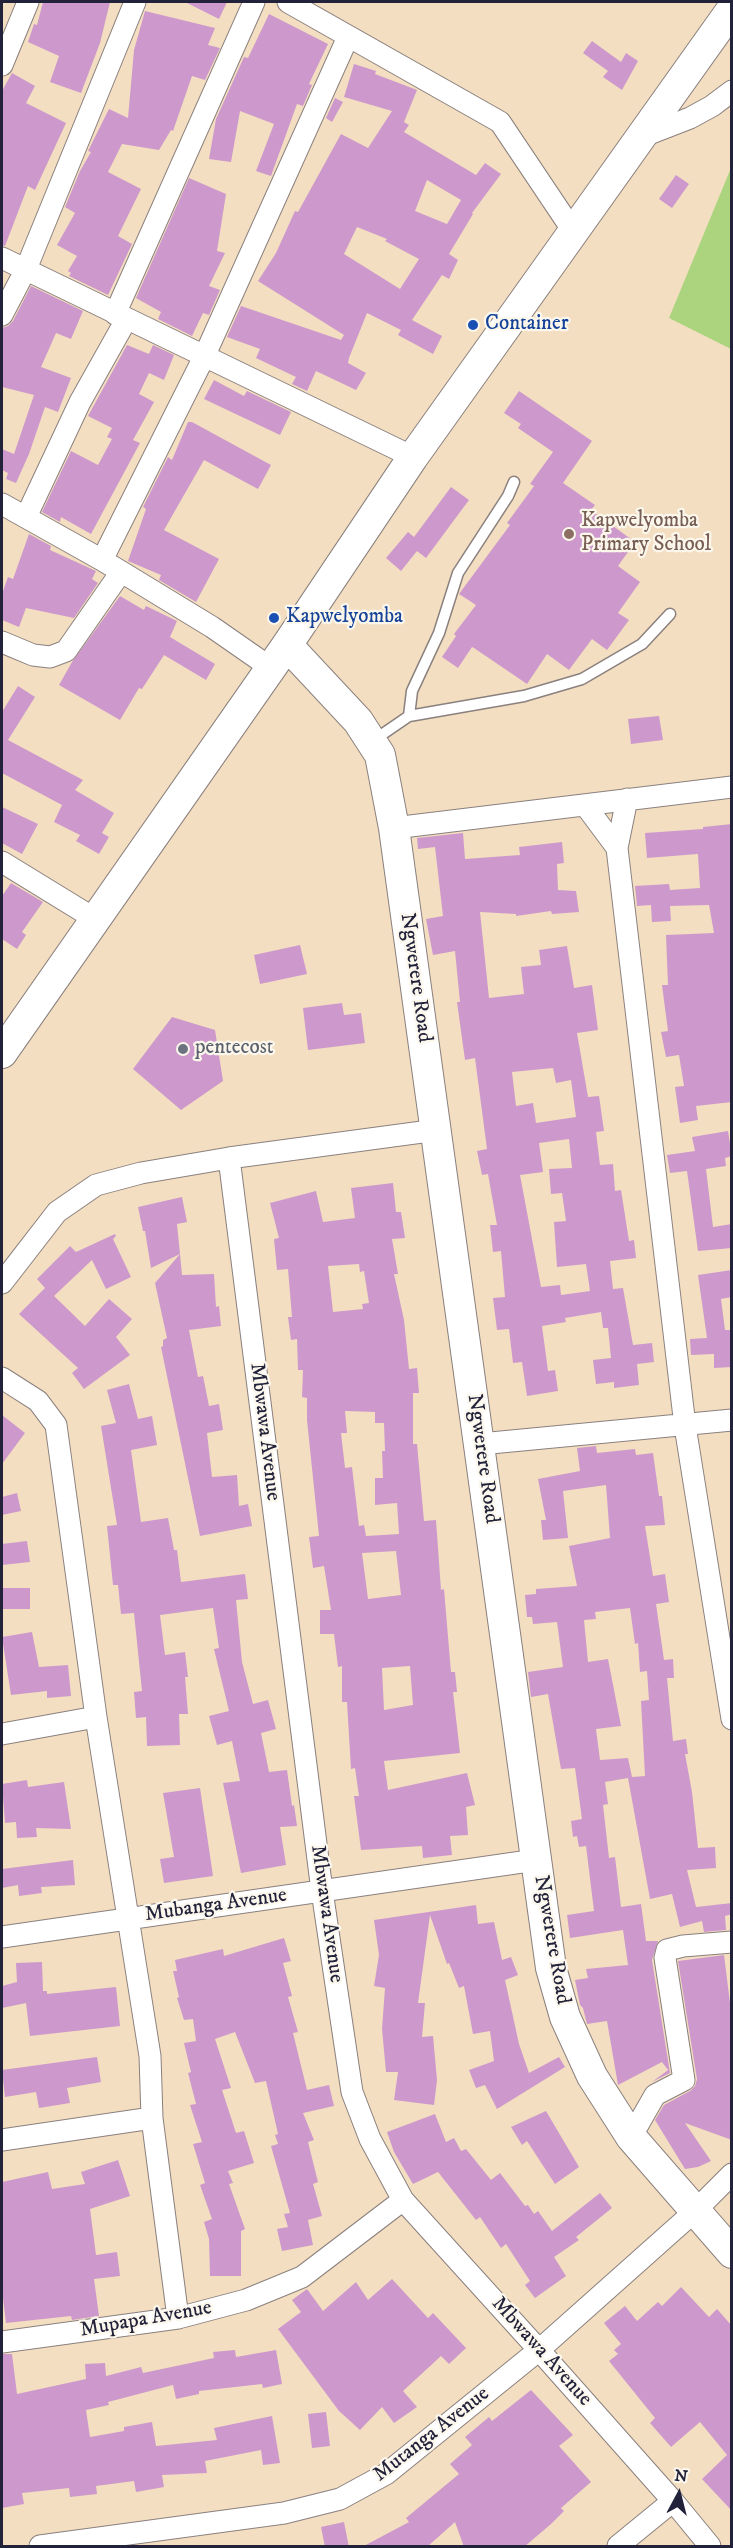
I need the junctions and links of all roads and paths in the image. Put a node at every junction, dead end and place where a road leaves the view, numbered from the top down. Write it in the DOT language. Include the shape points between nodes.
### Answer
graph roads {
  1 [pos="28,2"];
  2 [pos="135,2"];
  3 [pos="254,2"];
  4 [pos="288,2"];
  5 [pos="732,9"];
  6 [pos="348,37"];
  7 [pos="2,65"];
  8 [pos="732,91"];
  9 [pos="640,137"];
  10 [pos="573,231"];
  11 [pos="2,258"];
  12 [pos="26,269"];
  13 [pos="2,315"];
  14 [pos="120,317"];
  15 [pos="204,357"];
  16 [pos="413,457"];
  17 [pos="514,482"];
  18 [pos="2,504"];
  19 [pos="26,517"];
  20 [pos="102,560"];
  21 [pos="121,572"];
  22 [pos="670,614"];
  23 [pos="2,642"];
  24 [pos="279,656"];
  25 [pos="409,716"];
  26 [pos="371,742"];
  27 [pos="732,787"];
  28 [pos="627,799"];
  29 [pos="585,805"];
  30 [pos="394,828"];
  31 [pos="617,848"];
  32 [pos="2,862"];
  33 [pos="95,919"];
  34 [pos="2,1053"];
  35 [pos="437,1130"];
  36 [pos="229,1158"];
  37 [pos="2,1283"];
  38 [pos="2,1378"];
  39 [pos="732,1420"];
  40 [pos="685,1426"];
  41 [pos="480,1444"];
  42 [pos="96,1717"];
  43 [pos="732,1719"];
  44 [pos="2,1734"];
  45 [pos="536,1860"];
  46 [pos="322,1891"];
  47 [pos="129,1918"];
  48 [pos="2,1937"];
  49 [pos="732,1942"];
  50 [pos="152,2118"];
  51 [pos="630,2137"];
  52 [pos="2,2140"];
  53 [pos="732,2174"];
  54 [pos="403,2200"];
  55 [pos="694,2212"];
  56 [pos="732,2253"];
  57 [pos="178,2318"];
  58 [pos="2,2342"];
  59 [pos="540,2349"];
  60 [pos="673,2501"];
  61 [pos="40,2547"];
  62 [pos="618,2547"];
  63 [pos="710,2547"];
  1 -- 7 [label="street"];
  2 -- 12 [label="street"];
  3 -- 14 [label="street"];
  4 -- 6 [label="street"];
  5 -- 9 [label="street"];
  6 -- 10 [label="street" via="500,122"];
  6 -- 15 [label="street"];
  8 -- 9 [label="street" via="690,118"];
  9 -- 10 [label="street"];
  10 -- 16 [label="street"];
  11 -- 12 [label="street"];
  12 -- 13 [label="street"];
  12 -- 14 [label="street"];
  14 -- 15 [label="street"];
  14 -- 19 [label="street"];
  15 -- 16 [label="street"];
  15 -- 20 [label="street"];
  16 -- 24 [label="street"];
  17 -- 25 [label="lane" via="458,573 439,633 412,691"];
  18 -- 19 [label="street"];
  19 -- 20 [label="street"];
  20 -- 21 [label="street"];
  21 -- 23 [label="street" via="66,651 50,657 33,655"];
  21 -- 24 [label="street" via="212,627"];
  22 -- 25 [label="lane" via="642,644 582,679 524,696"];
  24 -- 26 [label="street, Ngwerere Road" via="357,720"];
  24 -- 33 [label="street"];
  25 -- 26 [label="lane"];
  26 -- 30 [label="street, Ngwerere Road" via="380,755"];
  27 -- 28 [label="street"];
  28 -- 29 [label="street"];
  28 -- 31 [label="street"];
  29 -- 30 [label="street"];
  29 -- 31 [label="street"];
  30 -- 35 [label="street, Ngwerere Road"];
  31 -- 40 [label="street"];
  32 -- 33 [label="street"];
  33 -- 34 [label="street"];
  35 -- 36 [label="street"];
  35 -- 41 [label="street, Ngwerere Road"];
  36 -- 37 [label="street" via="96,1185 57,1212"];
  36 -- 46 [label="street, Mbwawa Avenue"];
  38 -- 42 [label="street" via="38,1401 56,1425"];
  39 -- 40 [label="street"];
  40 -- 41 [label="street"];
  40 -- 43 [label="street"];
  41 -- 45 [label="street, Ngwerere Road"];
  42 -- 44 [label="street"];
  42 -- 47 [label="street"];
  45 -- 46 [label="street, Mubanga Avenue"];
  45 -- 51 [label="street, Ngwerere Road" via="552,1968 565,2017 592,2076"];
  46 -- 47 [label="street, Mubanga Avenue"];
  46 -- 54 [label="street, Mbwawa Avenue" via="352,2092 370,2139"];
  47 -- 48 [label="street, Mubanga Avenue"];
  47 -- 50 [label="street" via="150,2056"];
  49 -- 51 [label="street" via="667,1950 665,1958 684,2080 655,2095"];
  50 -- 52 [label="street"];
  50 -- 57 [label="street"];
  51 -- 55 [label="street, Ngwerere Road"];
  53 -- 55 [label="street, Mutanga Avenue"];
  54 -- 57 [label="street, Mupapa Avenue" via="302,2277 246,2300"];
  54 -- 59 [label="street, Mbwawa Avenue"];
  55 -- 56 [label="street, Ngwerere Road"];
  55 -- 59 [label="street, Mutanga Avenue"];
  57 -- 58 [label="street, Mupapa Avenue"];
  59 -- 60 [label="street, Mbwawa Avenue"];
  59 -- 61 [label="street, Mutanga Avenue" via="386,2474 340,2499 284,2513"];
  60 -- 62 [label="street"];
  60 -- 63 [label="street, Mbwawa Avenue"];
}
